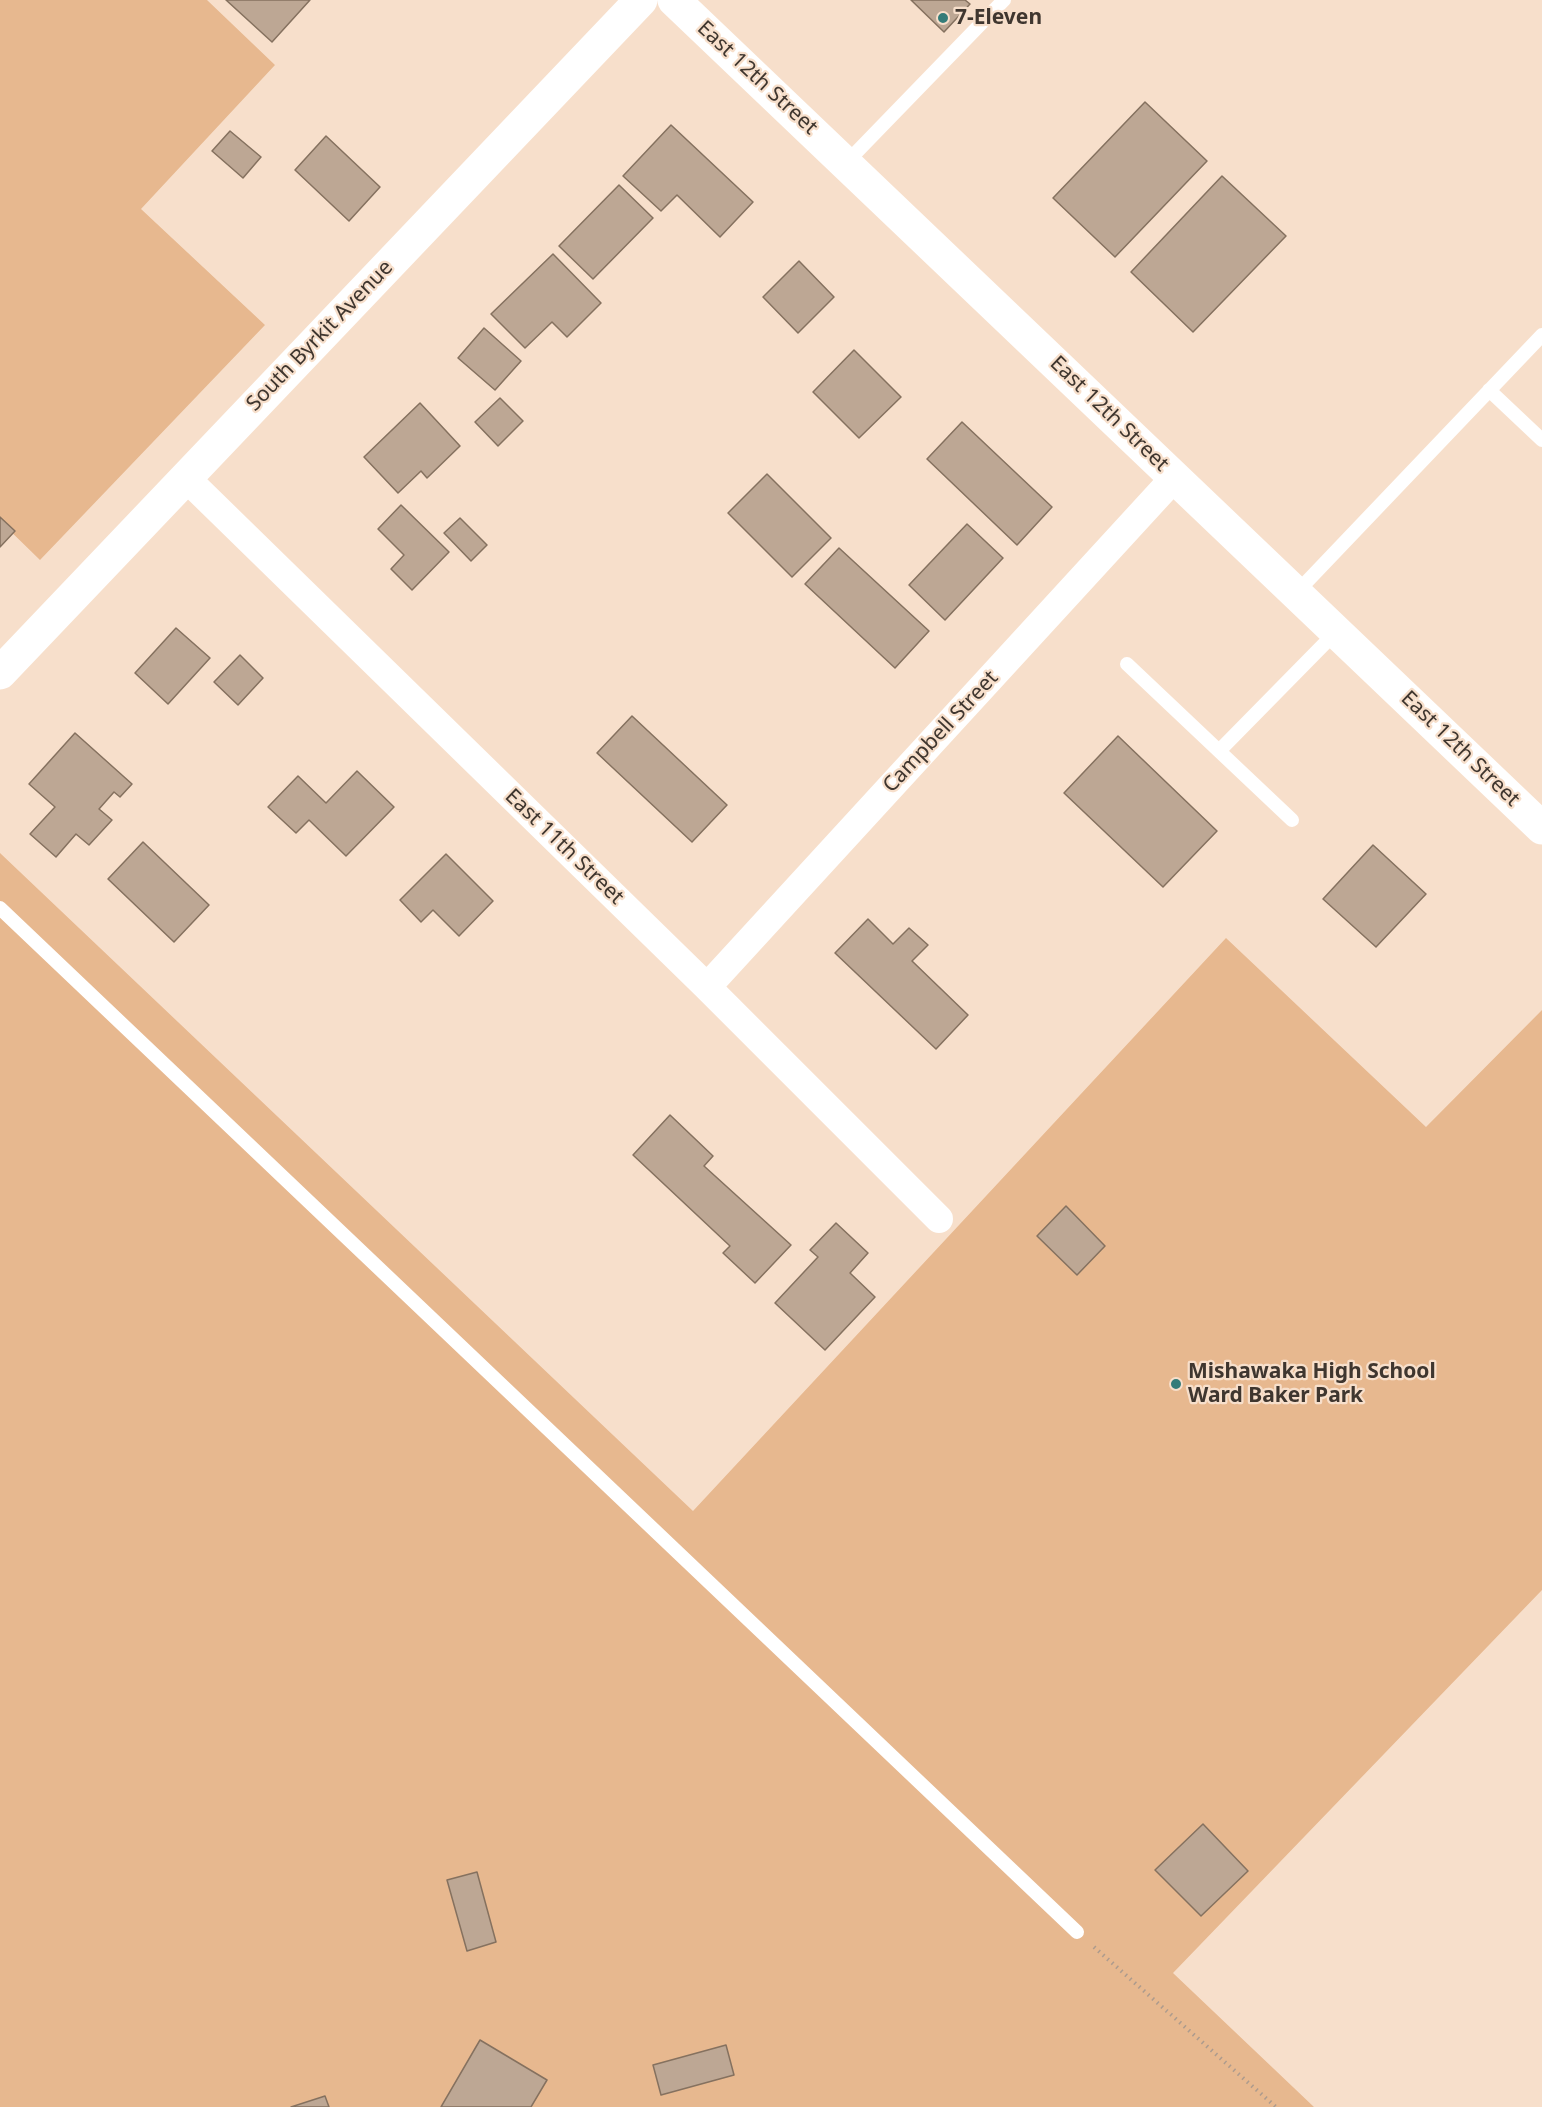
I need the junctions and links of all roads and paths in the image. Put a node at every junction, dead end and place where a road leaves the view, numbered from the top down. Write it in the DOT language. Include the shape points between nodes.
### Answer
graph roads {
  1 [pos="640,0"];
  2 [pos="675,0"];
  3 [pos="1004,0"];
  4 [pos="846,163"];
  5 [pos="1542,334"];
  6 [pos="1489,390"];
  7 [pos="1542,440"];
  8 [pos="1175,477"];
  9 [pos="186,478"];
  10 [pos="1297,592"];
  11 [pos="1337,630"];
  12 [pos="1127,664"];
  13 [pos="0,672"];
  14 [pos="1220,750"];
  15 [pos="1292,820"];
  16 [pos="1542,828"];
  17 [pos="0,908"];
  18 [pos="707,987"];
  19 [pos="939,1219"];
  20 [pos="1077,1932"];
  21 [pos="1276,2107"];
  1 -- 9 [label="street, South Byrkit Avenue"];
  2 -- 4 [label="street, East 12th Street"];
  3 -- 4 [label="lane"];
  4 -- 8 [label="street, East 12th Street"];
  5 -- 6 [label="lane"];
  6 -- 7 [label="lane"];
  6 -- 10 [label="lane"];
  8 -- 10 [label="street, East 12th Street"];
  8 -- 18 [label="street, Campbell Street"];
  9 -- 13 [label="street, South Byrkit Avenue"];
  9 -- 18 [label="street, East 11th Street"];
  10 -- 11 [label="street, East 12th Street"];
  11 -- 14 [label="lane"];
  11 -- 16 [label="street, East 12th Street"];
  12 -- 14 [label="lane"];
  14 -- 15 [label="lane"];
  17 -- 20 [label="lane"];
  18 -- 19 [label="street, East 11th Street"];
  20 -- 21 [label="path"];
}
